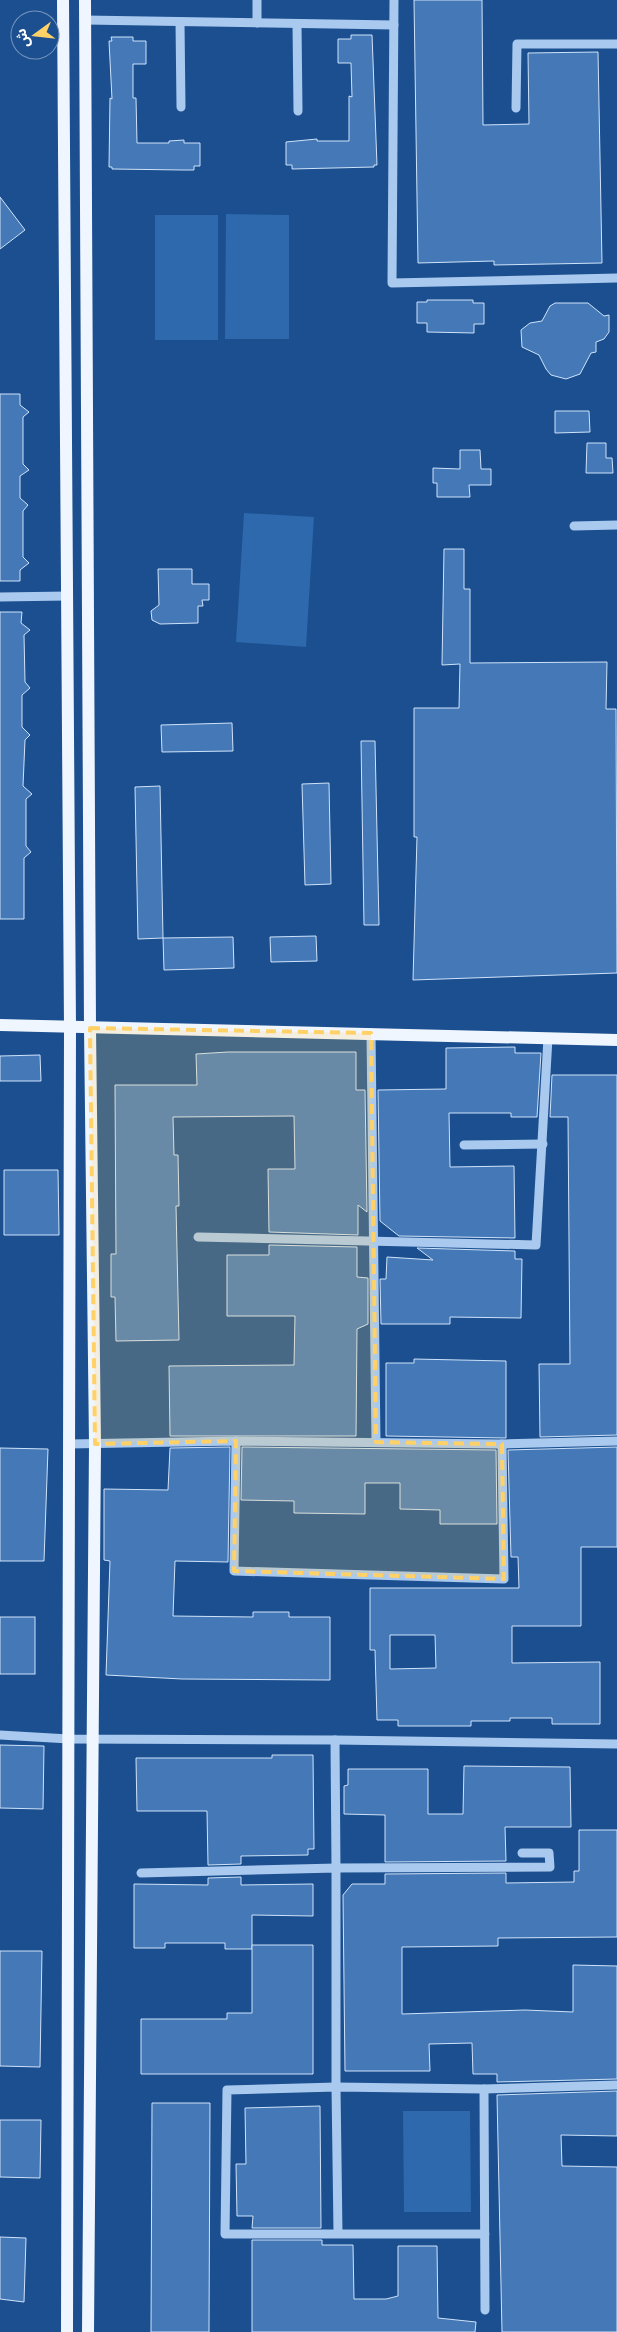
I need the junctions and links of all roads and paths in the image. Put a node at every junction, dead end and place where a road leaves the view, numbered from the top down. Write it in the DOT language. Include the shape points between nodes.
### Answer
graph roads {
  1 [pos="63,0"];
  2 [pos="85,0"];
  3 [pos="257,0"];
  4 [pos="394,0"];
  5 [pos="85,20"];
  6 [pos="180,22"];
  7 [pos="257,23"];
  8 [pos="297,24"];
  9 [pos="394,25"];
  10 [pos="617,44"];
  11 [pos="181,107"];
  12 [pos="516,108"];
  13 [pos="298,111"];
  14 [pos="617,278"];
  15 [pos="617,525"];
  16 [pos="574,526"];
  17 [pos="68,596"];
  18 [pos="0,597"];
  19 [pos="0,1026"];
  20 [pos="70,1028"];
  21 [pos="90,1028"];
  22 [pos="371,1034"];
  23 [pos="548,1038"];
  24 [pos="617,1040"];
  25 [pos="544,1144"];
  26 [pos="464,1145"];
  27 [pos="198,1237"];
  28 [pos="375,1242"];
  29 [pos="236,1440"];
  30 [pos="376,1442"];
  31 [pos="617,1442"];
  32 [pos="70,1444"];
  33 [pos="95,1444"];
  34 [pos="502,1444"];
  35 [pos="0,1735"];
  36 [pos="69,1739"];
  37 [pos="93,1739"];
  38 [pos="335,1740"];
  39 [pos="617,1744"];
  40 [pos="522,1854"];
  41 [pos="336,1868"];
  42 [pos="141,1873"];
  43 [pos="617,2085"];
  44 [pos="336,2087"];
  45 [pos="484,2088"];
  46 [pos="338,2233"];
  47 [pos="485,2234"];
  48 [pos="484,2310"];
  49 [pos="67,2332"];
  50 [pos="88,2332"];
  1 -- 17 [label="main road"];
  2 -- 5 [label="main road"];
  3 -- 7 [label="street"];
  4 -- 9 [label="street"];
  5 -- 6 [label="street"];
  5 -- 21 [label="main road"];
  6 -- 7 [label="street"];
  6 -- 11 [label="street"];
  7 -- 8 [label="street"];
  8 -- 9 [label="street"];
  8 -- 13 [label="street"];
  9 -- 14 [label="street" via="392,283"];
  10 -- 12 [label="street" via="517,44"];
  15 -- 16 [label="street"];
  17 -- 18 [label="street"];
  17 -- 20 [label="main road"];
  19 -- 20 [label="main road"];
  20 -- 21 [label="main road"];
  20 -- 32 [label="main road"];
  21 -- 22 [label="main road"];
  21 -- 33 [label="main road"];
  22 -- 23 [label="main road"];
  22 -- 28 [label="street"];
  23 -- 24 [label="main road"];
  23 -- 25 [label="street"];
  25 -- 26 [label="street"];
  25 -- 28 [label="street" via="536,1245"];
  27 -- 28 [label="street"];
  28 -- 30 [label="street"];
  29 -- 30 [label="street"];
  29 -- 33 [label="street"];
  29 -- 34 [label="street" via="234,1571 504,1579"];
  30 -- 34 [label="street"];
  31 -- 34 [label="street"];
  32 -- 33 [label="street"];
  32 -- 36 [label="main road"];
  33 -- 37 [label="main road"];
  35 -- 36 [label="street"];
  36 -- 37 [label="street"];
  36 -- 49 [label="main road"];
  37 -- 38 [label="street"];
  37 -- 50 [label="main road"];
  38 -- 39 [label="street"];
  38 -- 41 [label="street"];
  40 -- 41 [label="street" via="549,1853 550,1867"];
  41 -- 42 [label="street"];
  41 -- 44 [label="street"];
  43 -- 45 [label="street"];
  44 -- 45 [label="street"];
  44 -- 46 [label="street"];
  44 -- 46 [label="street" via="227,2090 225,2234"];
  45 -- 47 [label="street"];
  46 -- 47 [label="street"];
  47 -- 48 [label="street"];
}
